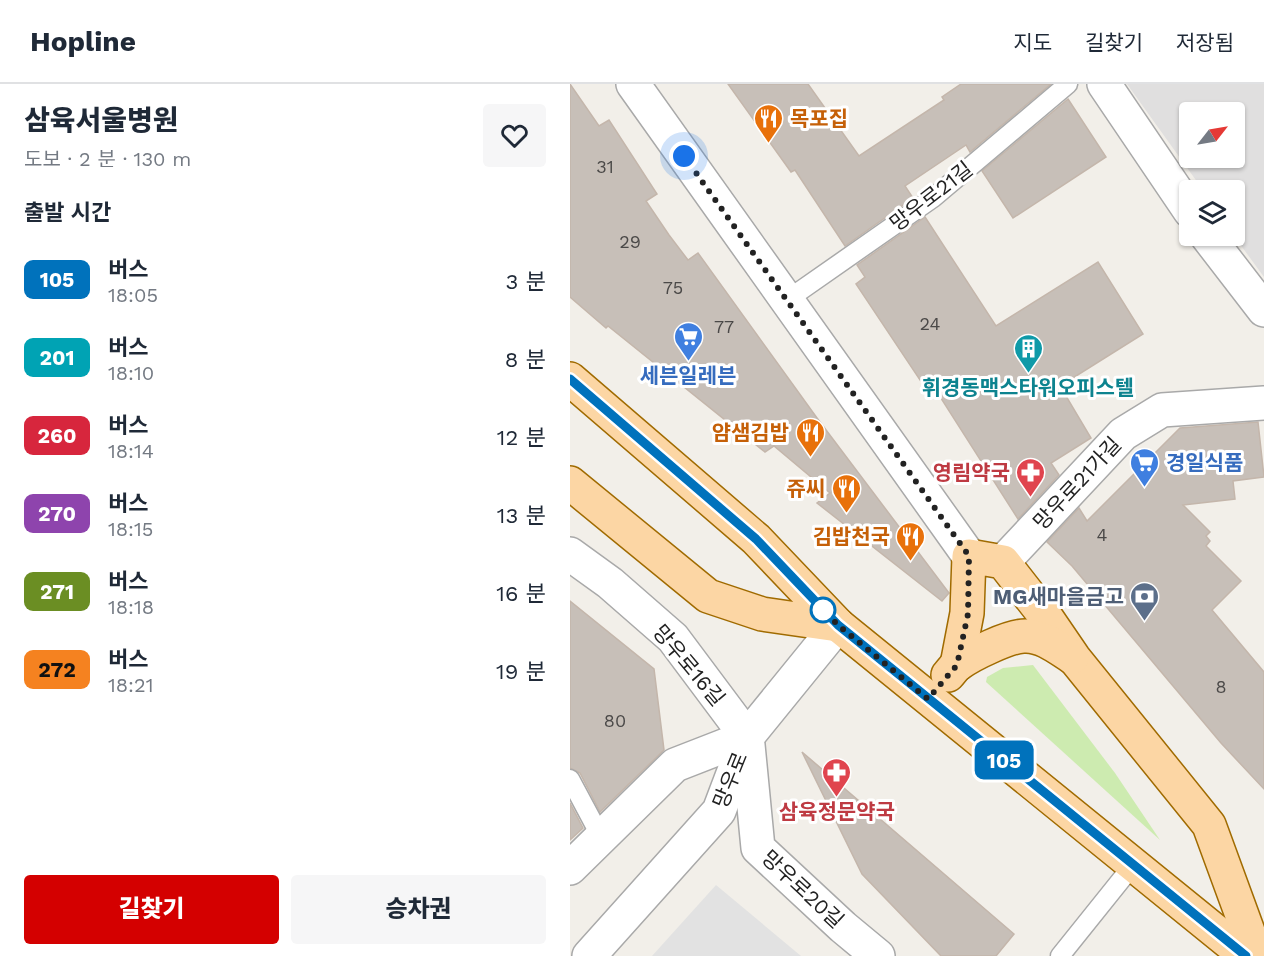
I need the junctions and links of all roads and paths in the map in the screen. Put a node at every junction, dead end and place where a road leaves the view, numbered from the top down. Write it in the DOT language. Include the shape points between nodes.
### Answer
graph roads {
  1 [pos="633,84"];
  2 [pos="1068,84"];
  3 [pos="1104,84"];
  4 [pos="1179,195"];
  5 [pos="1215,246"];
  6 [pos="787,300"];
  7 [pos="1264,310"];
  8 [pos="570,379"];
  9 [pos="1264,403"];
  10 [pos="570,483"];
  11 [pos="570,554"];
  12 [pos="969,556"];
  13 [pos="1003,562"];
  14 [pos="838,625"];
  15 [pos="1074,658"];
  16 [pos="957,665"];
  17 [pos="928,699"];
  18 [pos="747,737"];
  19 [pos="570,779"];
  20 [pos="601,837"];
  21 [pos="1133,864"];
  22 [pos="570,868"];
  23 [pos="589,956"];
  24 [pos="878,956"];
  25 [pos="1060,956"];
  26 [pos="1246,956"];
  27 [pos="1257,956"];
  1 -- 6 [label="street"];
  2 -- 6 [label="lane, 망우로21길" via="933,198"];
  3 -- 4 [label="street"];
  5 -- 7 [label="street"];
  6 -- 12 [label="street"];
  8 -- 14 [label="main road" via="756,539"];
  9 -- 13 [label="street, 망우로21가길" via="1162,410 1123,434"];
  10 -- 14 [label="main road" via="708,596 762,614"];
  11 -- 18 [label="street, 망우로16길" via="673,638"];
  12 -- 13 [label="main road"];
  12 -- 16 [label="main road" via="968,614"];
  13 -- 15 [label="main road"];
  14 -- 17 [label="main road"];
  14 -- 18 [label="street, 망우로"];
  15 -- 16 [label="main road" via="1046,640 1025,636 1006,640"];
  15 -- 27 [label="main road" via="1209,825"];
  16 -- 17 [label="main road"];
  17 -- 21 [label="main road"];
  18 -- 20 [label="street" via="675,765"];
  18 -- 23 [label="street, 망우로" via="719,811"];
  18 -- 24 [label="street, 망우로20길" via="758,848"];
  19 -- 20 [label="lane"];
  20 -- 22 [label="street"];
  21 -- 25 [label="lane"];
  21 -- 26 [label="main road"];
}
